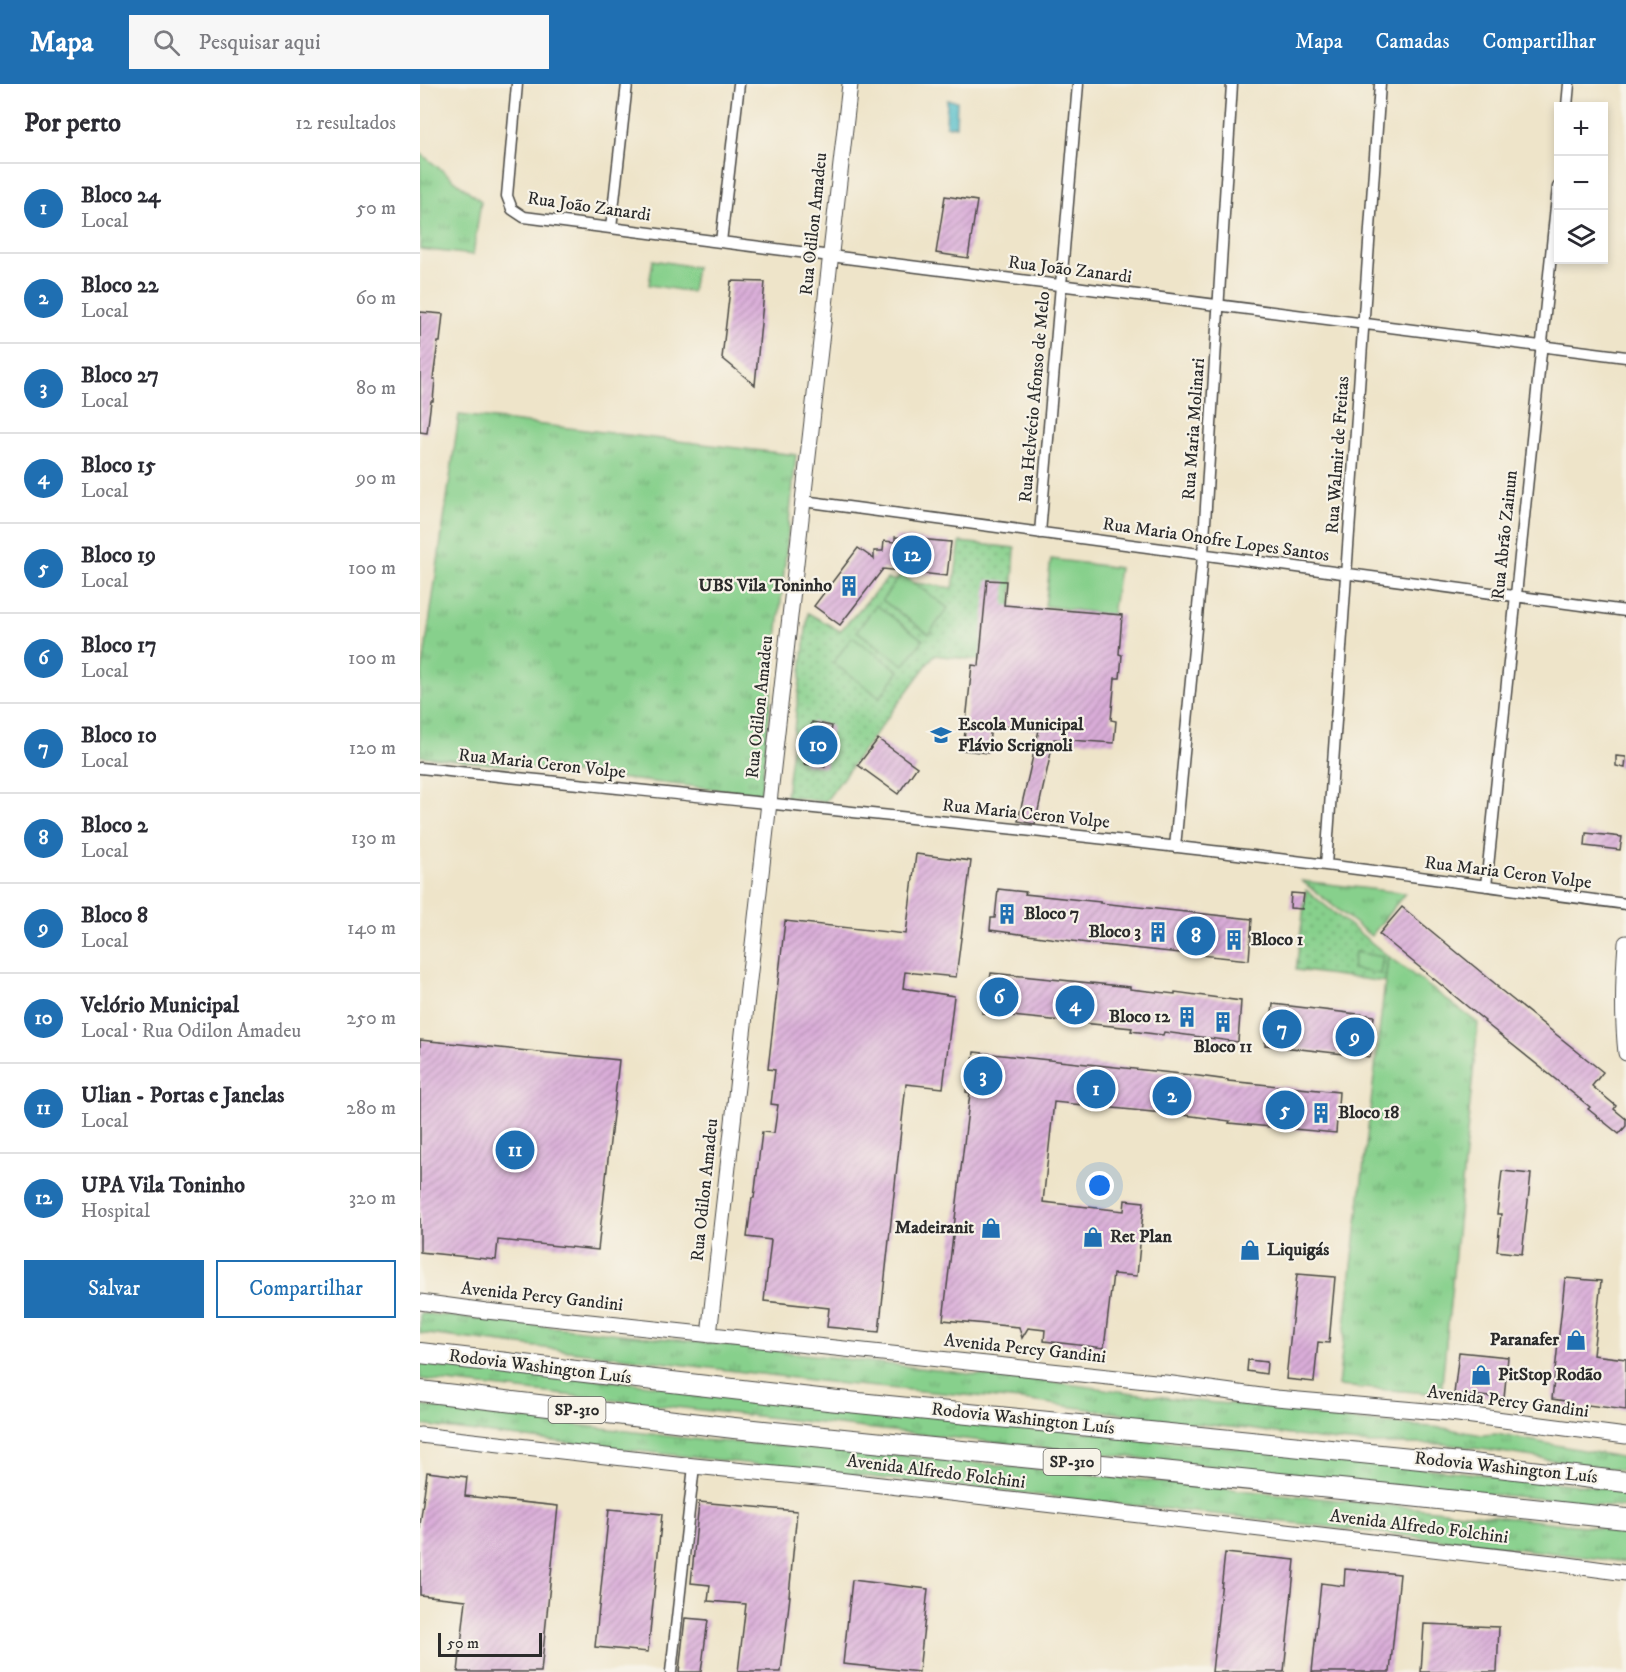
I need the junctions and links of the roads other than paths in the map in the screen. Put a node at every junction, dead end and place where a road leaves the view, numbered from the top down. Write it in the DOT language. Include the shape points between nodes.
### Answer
graph roads {
  1 [pos="517,84"];
  2 [pos="627,84"];
  3 [pos="740,84"];
  4 [pos="850,84"];
  5 [pos="1078,84"];
  6 [pos="1232,84"];
  7 [pos="1380,84"];
  8 [pos="1569,84"];
  9 [pos="1567,102"];
  10 [pos="1556,210"];
  11 [pos="611,228"];
  12 [pos="721,242"];
  13 [pos="830,256"];
  14 [pos="1061,285"];
  15 [pos="1219,305"];
  16 [pos="1364,324"];
  17 [pos="1542,346"];
  18 [pos="1626,357"];
  19 [pos="803,501"];
  20 [pos="1040,533"];
  21 [pos="1203,555"];
  22 [pos="1346,574"];
  23 [pos="1515,596"];
  24 [pos="1626,611"];
  25 [pos="420,768"];
  26 [pos="769,803"];
  27 [pos="1175,847"];
  28 [pos="1326,865"];
  29 [pos="1486,886"];
  30 [pos="1626,904"];
  31 [pos="1626,944"];
  32 [pos="1626,1053"];
  33 [pos="420,1302"];
  34 [pos="708,1335"];
  35 [pos="420,1353"];
  36 [pos="420,1391"];
  37 [pos="420,1435"];
  38 [pos="1626,1436"];
  39 [pos="693,1466"];
  40 [pos="1626,1482"];
  41 [pos="1626,1520"];
  42 [pos="1626,1573"];
  43 [pos="672,1672"];
  1 -- 11 [label="street, Rua João Zanardi" via="507,188 512,210 524,217"];
  2 -- 11 [label="street"];
  3 -- 12 [label="street"];
  4 -- 13 [label="main road, Rua Odilon Amadeu"];
  5 -- 14 [label="street, Rua Helvécio Afonso de Melo"];
  6 -- 15 [label="street, Rua Maria Molinari"];
  7 -- 16 [label="street, Rua Walmir de Freitas"];
  8 -- 9 [label="street"];
  10 -- 17 [label="street, Rua Abrão Zainun"];
  11 -- 12 [label="street, Rua João Zanardi"];
  12 -- 13 [label="street, Rua João Zanardi"];
  13 -- 14 [label="street, Rua João Zanardi"];
  13 -- 19 [label="main road, Rua Odilon Amadeu"];
  14 -- 15 [label="street, Rua João Zanardi"];
  14 -- 20 [label="street, Rua Helvécio Afonso de Melo"];
  15 -- 16 [label="street, Rua João Zanardi"];
  15 -- 21 [label="street, Rua Maria Molinari"];
  16 -- 17 [label="street, Rua João Zanardi"];
  16 -- 22 [label="street, Rua Walmir de Freitas"];
  17 -- 18 [label="street, Rua João Zanardi"];
  17 -- 23 [label="street, Rua Abrão Zainun"];
  19 -- 20 [label="street, Rua Maria Onofre Lopes Santos"];
  19 -- 26 [label="main road, Rua Odilon Amadeu"];
  20 -- 21 [label="street, Rua Maria Onofre Lopes Santos"];
  21 -- 22 [label="street, Rua Maria Onofre Lopes Santos"];
  21 -- 27 [label="street, Rua Maria Molinari"];
  22 -- 23 [label="street, Rua Maria Onofre Lopes Santos"];
  22 -- 28 [label="street, Rua Walmir de Freitas"];
  23 -- 24 [label="street, Rua Maria Onofre Lopes Santos"];
  23 -- 29 [label="street, Rua Abrão Zainun"];
  25 -- 26 [label="street, Rua Maria Ceron Volpe"];
  26 -- 27 [label="street, Rua Maria Ceron Volpe"];
  26 -- 34 [label="main road, Rua Odilon Amadeu"];
  27 -- 28 [label="street, Rua Maria Ceron Volpe"];
  28 -- 29 [label="street, Rua Maria Ceron Volpe"];
  29 -- 30 [label="street, Rua Maria Ceron Volpe"];
  31 -- 32 [label="main road"];
  33 -- 34 [label="main road, Avenida Percy Gandini"];
  34 -- 38 [label="main road, Avenida Percy Gandini" via="1276,1398 1450,1413"];
  35 -- 40 [label="highway, Rodovia Washington Luís / SP-310" via="828,1400"];
  36 -- 41 [label="highway, Rodovia Washington Luís / SP-310" via="734,1428"];
  37 -- 39 [label="main road, Avenida Alfredo Folchini"];
  39 -- 42 [label="main road, Avenida Alfredo Folchini"];
  39 -- 43 [label="street"];
}
